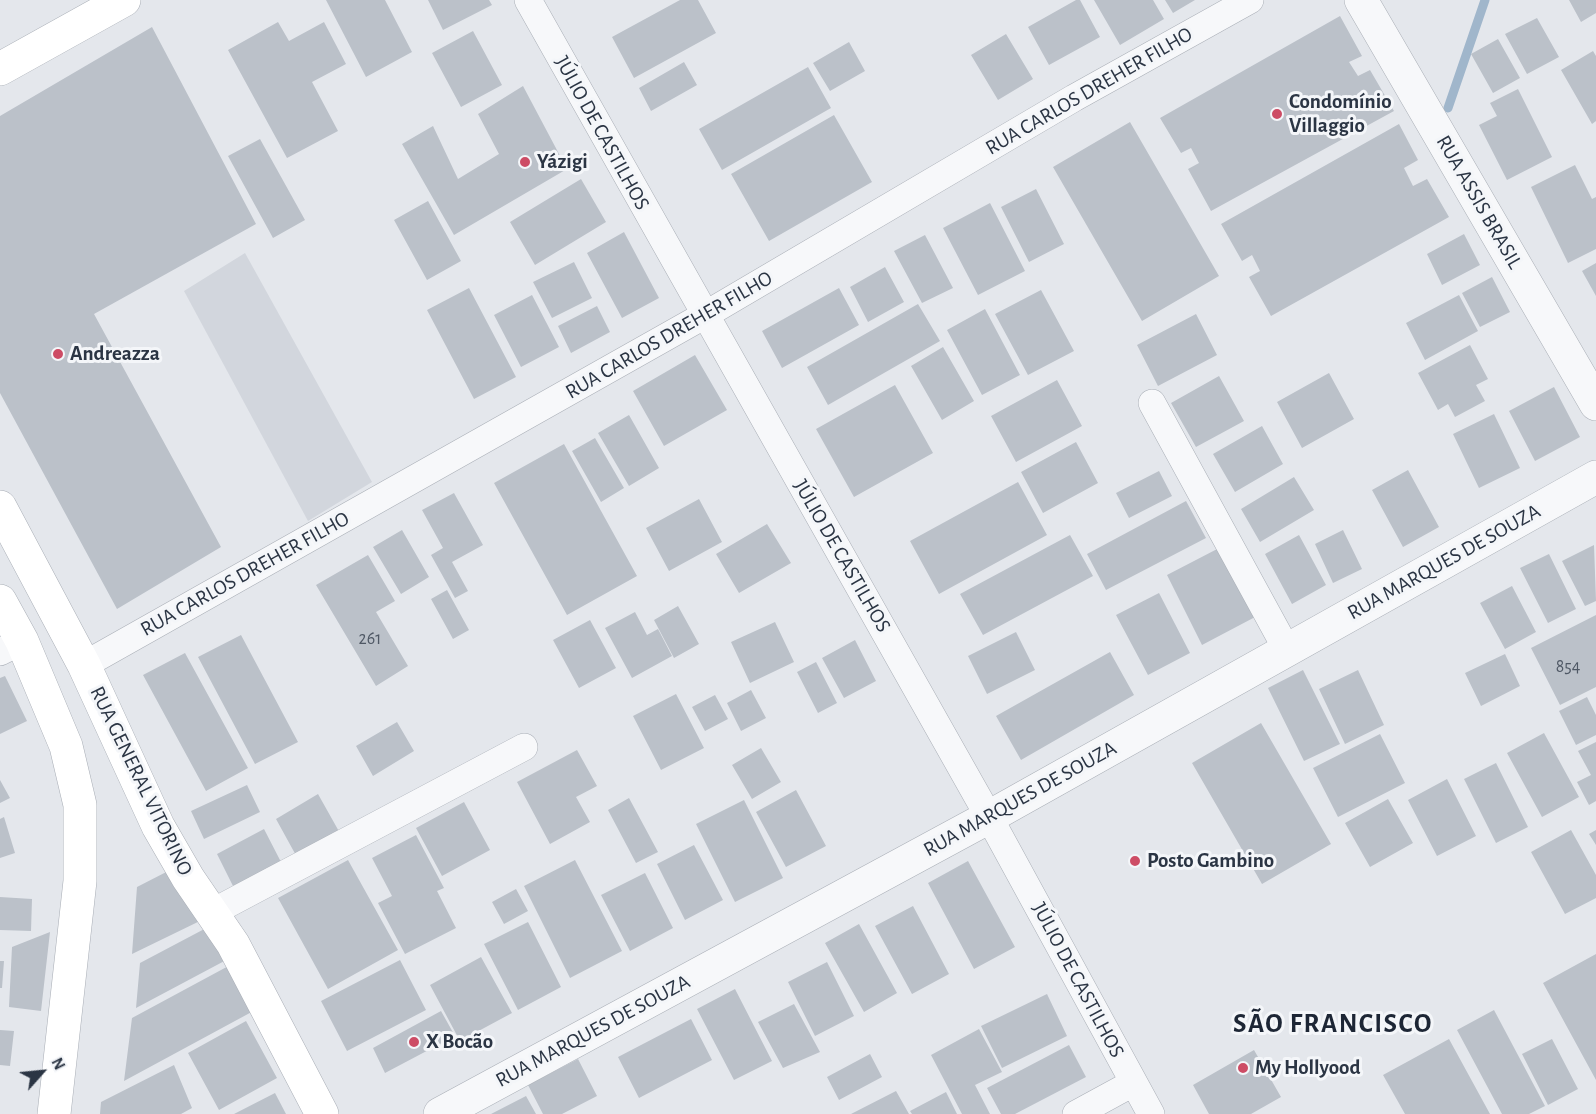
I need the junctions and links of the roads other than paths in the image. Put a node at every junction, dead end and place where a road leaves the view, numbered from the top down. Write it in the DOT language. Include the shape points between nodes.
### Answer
graph roads {
  1 [pos="124,0"];
  2 [pos="528,0"];
  3 [pos="1250,0"];
  4 [pos="1361,0"];
  5 [pos="0,69"];
  6 [pos="705,315"];
  7 [pos="1152,403"];
  8 [pos="1596,404"];
  9 [pos="1596,477"];
  10 [pos="0,507"];
  11 [pos="0,601"];
  12 [pos="11,647"];
  13 [pos="1287,650"];
  14 [pos="84,665"];
  15 [pos="524,747"];
  16 [pos="989,817"];
  17 [pos="211,913"];
  18 [pos="1132,1083"];
  19 [pos="54,1114"];
  20 [pos="322,1114"];
  21 [pos="440,1114"];
  22 [pos="1076,1114"];
  23 [pos="1150,1114"];
  1 -- 5 [label="main road"];
  2 -- 6 [label="street, JÚLIO DE CASTILHOS"];
  3 -- 6 [label="street, RUA CARLOS DREHER FILHO" via="1074,98"];
  4 -- 8 [label="street, RUA ASSIS BRASIL"];
  6 -- 14 [label="street, RUA CARLOS DREHER FILHO"];
  6 -- 16 [label="street, JÚLIO DE CASTILHOS"];
  7 -- 13 [label="street"];
  9 -- 13 [label="street, RUA MARQUES DE SOUZA"];
  10 -- 14 [label="main road, RUA GENERAL VITORINO"];
  11 -- 12 [label="main road"];
  12 -- 19 [label="main road" via="66,746 80,805 80,881"];
  13 -- 16 [label="street, RUA MARQUES DE SOUZA"];
  14 -- 17 [label="main road, RUA GENERAL VITORINO" via="158,826"];
  15 -- 17 [label="street"];
  16 -- 18 [label="street, JÚLIO DE CASTILHOS"];
  16 -- 21 [label="street, RUA MARQUES DE SOUZA"];
  17 -- 20 [label="main road, RUA GENERAL VITORINO" via="256,984"];
  18 -- 22 [label="street"];
  18 -- 23 [label="street, JÚLIO DE CASTILHOS"];
}
